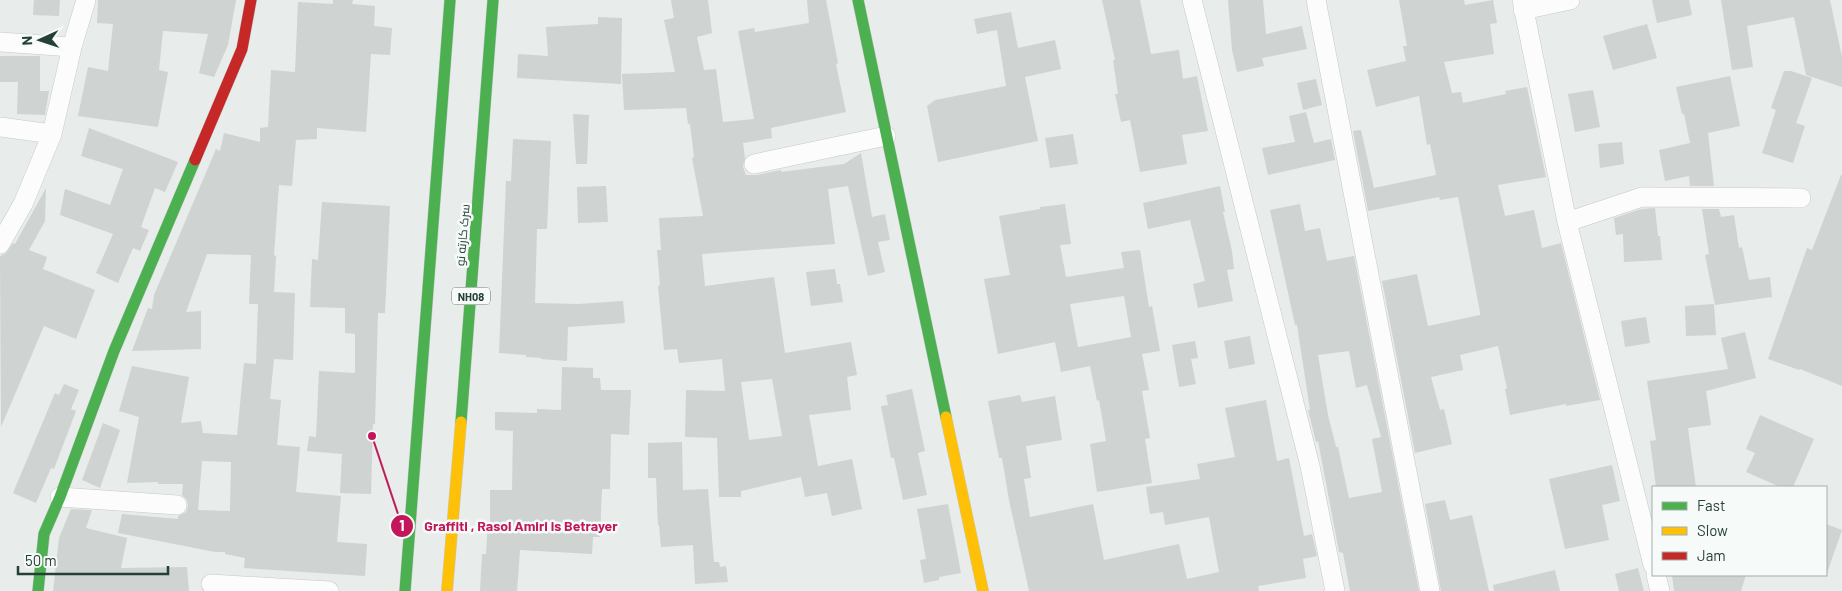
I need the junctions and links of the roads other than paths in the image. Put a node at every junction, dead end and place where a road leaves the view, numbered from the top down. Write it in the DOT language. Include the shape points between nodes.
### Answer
graph roads {
  1 [pos="86,0"];
  2 [pos="251,0"];
  3 [pos="450,0"];
  4 [pos="493,0"];
  5 [pos="858,0"];
  6 [pos="1192,0"];
  7 [pos="1316,0"];
  8 [pos="1570,0"];
  9 [pos="1522,5"];
  10 [pos="0,42"];
  11 [pos="72,47"];
  12 [pos="0,127"];
  13 [pos="52,134"];
  14 [pos="886,136"];
  15 [pos="754,164"];
  16 [pos="1801,198"];
  17 [pos="1568,222"];
  18 [pos="0,244"];
  19 [pos="60,497"];
  20 [pos="177,505"];
  21 [pos="1652,561"];
  22 [pos="1656,576"];
  23 [pos="210,584"];
  24 [pos="38,591"];
  25 [pos="329,591"];
  26 [pos="405,591"];
  27 [pos="447,591"];
  28 [pos="983,591"];
  29 [pos="1335,591"];
  30 [pos="1430,591"];
  31 [pos="1660,591"];
  1 -- 11 [label="street"];
  2 -- 19 [label="main road" via="242,49 114,351"];
  3 -- 26 [label="main road"];
  4 -- 27 [label="main road, سرک کارته نو / NH08"];
  5 -- 14 [label="main road"];
  6 -- 29 [label="street" via="1310,466"];
  7 -- 30 [label="street"];
  8 -- 9 [label="street"];
  9 -- 17 [label="street"];
  10 -- 11 [label="street"];
  11 -- 13 [label="street"];
  12 -- 13 [label="street"];
  13 -- 18 [label="street" via="23,204"];
  14 -- 15 [label="street"];
  14 -- 28 [label="main road"];
  16 -- 17 [label="street" via="1642,197"];
  17 -- 21 [label="street"];
  19 -- 20 [label="street"];
  19 -- 24 [label="main road" via="44,534"];
  22 -- 31 [label="street"];
  23 -- 25 [label="street"];
}
